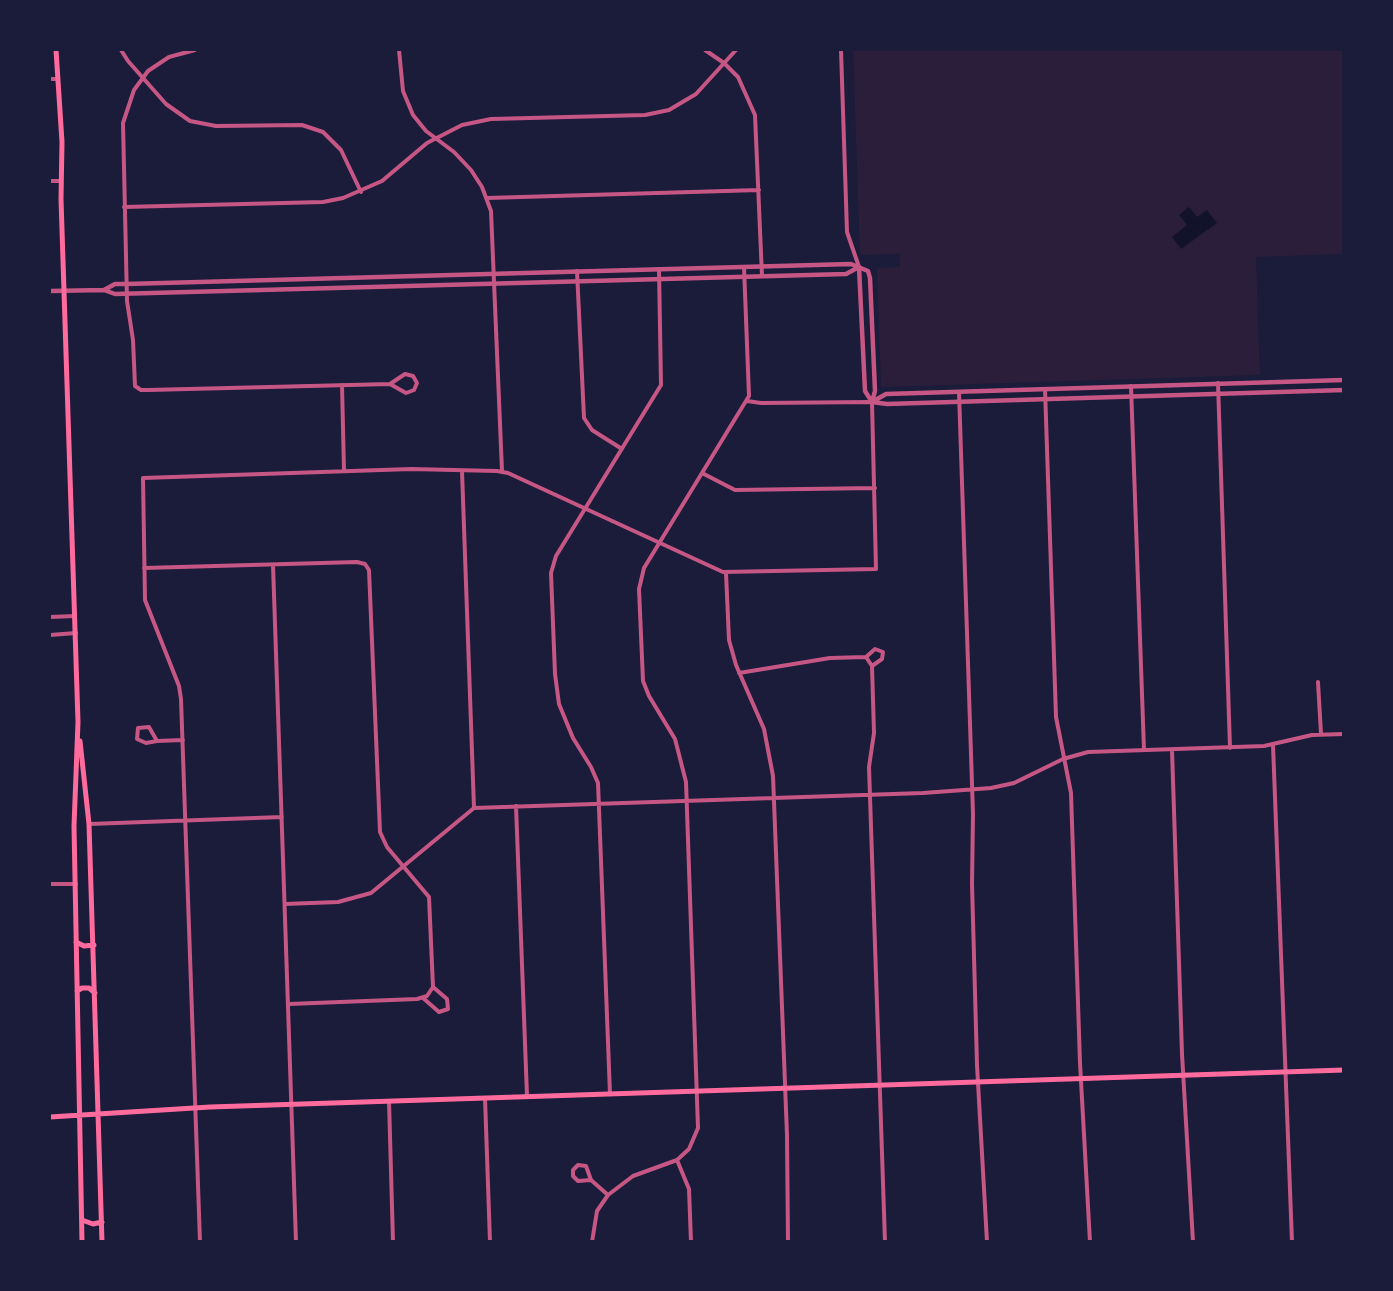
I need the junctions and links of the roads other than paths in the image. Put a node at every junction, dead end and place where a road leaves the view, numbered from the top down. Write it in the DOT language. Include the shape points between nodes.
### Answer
graph roads {
  1 [pos="56,50"];
  2 [pos="121,50"];
  3 [pos="195,50"];
  4 [pos="399,50"];
  5 [pos="705,50"];
  6 [pos="736,50"];
  7 [pos="841,50"];
  8 [pos="724,63"];
  9 [pos="142,77"];
  10 [pos="50,79"];
  11 [pos="57,79"];
  12 [pos="435,138"];
  13 [pos="50,181"];
  14 [pos="61,181"];
  15 [pos="759,190"];
  16 [pos="361,192"];
  17 [pos="487,198"];
  18 [pos="124,207"];
  19 [pos="761,266"];
  20 [pos="744,267"];
  21 [pos="859,267"];
  22 [pos="659,269"];
  23 [pos="577,271"];
  24 [pos="762,276"];
  25 [pos="376,277"];
  26 [pos="744,277"];
  27 [pos="495,279"];
  28 [pos="659,279"];
  29 [pos="264,280"];
  30 [pos="577,281"];
  31 [pos="126,284"];
  32 [pos="376,286"];
  33 [pos="264,289"];
  34 [pos="104,290"];
  35 [pos="50,291"];
  36 [pos="65,291"];
  37 [pos="126,293"];
  38 [pos="862,315"];
  39 [pos="872,315"];
  40 [pos="864,354"];
  41 [pos="874,354"];
  42 [pos="1344,380"];
  43 [pos="1218,383"];
  44 [pos="390,384"];
  45 [pos="1183,384"];
  46 [pos="342,385"];
  47 [pos="1131,386"];
  48 [pos="1045,389"];
  49 [pos="1344,390"];
  50 [pos="958,392"];
  51 [pos="1218,394"];
  52 [pos="1183,395"];
  53 [pos="1132,396"];
  54 [pos="1045,399"];
  55 [pos="747,401"];
  56 [pos="872,402"];
  57 [pos="959,402"];
  58 [pos="622,449"];
  59 [pos="344,471"];
  60 [pos="462,471"];
  61 [pos="502,472"];
  62 [pos="702,473"];
  63 [pos="875,488"];
  64 [pos="585,509"];
  65 [pos="659,543"];
  66 [pos="273,564"];
  67 [pos="144,568"];
  68 [pos="726,573"];
  69 [pos="75,616"];
  70 [pos="50,617"];
  71 [pos="76,633"];
  72 [pos="50,635"];
  73 [pos="866,657"];
  74 [pos="872,666"];
  75 [pos="739,673"];
  76 [pos="1318,682"];
  77 [pos="78,722"];
  78 [pos="1321,734"];
  79 [pos="1344,734"];
  80 [pos="183,740"];
  81 [pos="157,741"];
  82 [pos="1273,745"];
  83 [pos="1230,748"];
  84 [pos="1144,750"];
  85 [pos="1172,750"];
  86 [pos="1063,759"];
  87 [pos="972,789"];
  88 [pos="870,794"];
  89 [pos="774,797"];
  90 [pos="687,800"];
  91 [pos="600,803"];
  92 [pos="516,806"];
  93 [pos="474,808"];
  94 [pos="282,817"];
  95 [pos="186,820"];
  96 [pos="89,824"];
  97 [pos="404,867"];
  98 [pos="50,884"];
  99 [pos="77,884"];
  100 [pos="285,904"];
  101 [pos="76,942"];
  102 [pos="94,945"];
  103 [pos="433,987"];
  104 [pos="77,991"];
  105 [pos="95,993"];
  106 [pos="423,998"];
  107 [pos="289,1004"];
  108 [pos="1344,1070"];
  109 [pos="1285,1072"];
  110 [pos="1184,1075"];
  111 [pos="1082,1078"];
  112 [pos="979,1081"];
  113 [pos="880,1084"];
  114 [pos="785,1087"];
  115 [pos="698,1090"];
  116 [pos="610,1094"];
  117 [pos="527,1096"];
  118 [pos="485,1098"];
  119 [pos="388,1101"];
  120 [pos="292,1104"];
  121 [pos="196,1107"];
  122 [pos="100,1113"];
  123 [pos="79,1116"];
  124 [pos="50,1117"];
  125 [pos="677,1160"];
  126 [pos="591,1180"];
  127 [pos="608,1195"];
  128 [pos="82,1220"];
  129 [pos="102,1222"];
  130 [pos="82,1242"];
  131 [pos="102,1242"];
  132 [pos="200,1242"];
  133 [pos="297,1242"];
  134 [pos="393,1242"];
  135 [pos="490,1242"];
  136 [pos="591,1242"];
  137 [pos="692,1242"];
  138 [pos="788,1242"];
  139 [pos="885,1242"];
  140 [pos="987,1242"];
  141 [pos="1090,1242"];
  142 [pos="1193,1242"];
  143 [pos="1292,1242"];
  1 -- 11 [label="main road"];
  2 -- 9 [label="street"];
  3 -- 9 [label="street" via="169,57"];
  4 -- 12 [label="street" via="406,100 419,124"];
  5 -- 8 [label="street"];
  6 -- 8 [label="street"];
  7 -- 21 [label="street" via="847,232"];
  8 -- 12 [label="street" via="696,94 662,112 491,119 462,125"];
  8 -- 15 [label="street" via="743,85 755,115"];
  9 -- 16 [label="street" via="174,111 198,124 295,124 316,128 335,141"];
  9 -- 18 [label="street" via="123,123"];
  10 -- 11 [label="street"];
  11 -- 14 [label="main road"];
  12 -- 16 [label="street" via="392,174"];
  12 -- 17 [label="street" via="465,162"];
  13 -- 14 [label="street"];
  14 -- 36 [label="main road"];
  15 -- 17 [label="street"];
  15 -- 19 [label="street"];
  16 -- 18 [label="street" via="323,202"];
  17 -- 27 [label="street" via="494,228"];
  18 -- 31 [label="street"];
  19 -- 20 [label="street"];
  19 -- 21 [label="street"];
  19 -- 24 [label="street"];
  20 -- 22 [label="street"];
  20 -- 26 [label="street"];
  21 -- 24 [label="street" via="846,274"];
  21 -- 38 [label="street"];
  21 -- 39 [label="street" via="868,271 870,278"];
  22 -- 23 [label="street"];
  22 -- 28 [label="street"];
  23 -- 27 [label="street"];
  23 -- 30 [label="street"];
  24 -- 26 [label="street"];
  25 -- 27 [label="street"];
  25 -- 29 [label="street"];
  25 -- 32 [label="street"];
  26 -- 28 [label="street"];
  26 -- 55 [label="street" via="750,377"];
  27 -- 30 [label="street"];
  27 -- 32 [label="street"];
  27 -- 61 [label="street"];
  28 -- 30 [label="street"];
  28 -- 58 [label="street" via="662,382"];
  29 -- 31 [label="street"];
  29 -- 33 [label="street"];
  30 -- 58 [label="street" via="584,418 592,430"];
  31 -- 34 [label="street"];
  31 -- 37 [label="street"];
  32 -- 33 [label="street"];
  33 -- 37 [label="street"];
  34 -- 36 [label="street"];
  34 -- 37 [label="street"];
  35 -- 36 [label="street"];
  36 -- 69 [label="main road"];
  37 -- 46 [label="street" via="134,383 139,389"];
  38 -- 39 [label="street"];
  38 -- 40 [label="street"];
  39 -- 41 [label="street"];
  40 -- 41 [label="street"];
  40 -- 56 [label="street" via="865,392"];
  41 -- 56 [label="street"];
  42 -- 43 [label="street"];
  43 -- 45 [label="street"];
  43 -- 51 [label="street"];
  44 -- 44 [label="street" via="400,375 408,374 417,383 414,390 406,393"];
  44 -- 46 [label="street"];
  45 -- 47 [label="street"];
  45 -- 52 [label="street"];
  46 -- 59 [label="street"];
  47 -- 48 [label="street"];
  47 -- 53 [label="street"];
  48 -- 50 [label="street"];
  48 -- 54 [label="street"];
  49 -- 51 [label="street"];
  50 -- 56 [label="street" via="886,394"];
  50 -- 57 [label="street"];
  51 -- 52 [label="street"];
  51 -- 83 [label="street"];
  52 -- 53 [label="street"];
  53 -- 54 [label="street"];
  53 -- 84 [label="street"];
  54 -- 57 [label="street"];
  54 -- 86 [label="street" via="1056,717"];
  55 -- 56 [label="street"];
  55 -- 62 [label="street"];
  56 -- 57 [label="street"];
  56 -- 63 [label="street"];
  57 -- 87 [label="street"];
  58 -- 64 [label="street"];
  59 -- 60 [label="street"];
  59 -- 67 [label="street" via="143,478"];
  60 -- 61 [label="street"];
  60 -- 93 [label="street"];
  61 -- 64 [label="street"];
  62 -- 63 [label="street" via="735,490"];
  62 -- 65 [label="street"];
  63 -- 68 [label="street" via="876,569"];
  64 -- 65 [label="street"];
  64 -- 91 [label="street" via="552,567 555,674 564,719 595,773"];
  65 -- 68 [label="street"];
  65 -- 90 [label="street" via="640,581 643,681 680,752"];
  66 -- 67 [label="street"];
  66 -- 94 [label="street"];
  66 -- 97 [label="street" via="367,565 379,827 387,847"];
  67 -- 80 [label="street" via="148,610 179,686"];
  68 -- 75 [label="street" via="729,640"];
  69 -- 70 [label="street"];
  69 -- 71 [label="main road"];
  71 -- 72 [label="street"];
  71 -- 77 [label="main road"];
  73 -- 74 [label="street"];
  73 -- 74 [label="street" via="875,649 883,652 884,657"];
  73 -- 75 [label="street" via="823,659"];
  74 -- 88 [label="street" via="874,733"];
  75 -- 89 [label="street" via="764,729"];
  76 -- 78 [label="street"];
  77 -- 96 [label="main road"];
  77 -- 99 [label="main road" via="74,826"];
  78 -- 79 [label="street"];
  78 -- 82 [label="street"];
  80 -- 81 [label="street"];
  80 -- 95 [label="street"];
  81 -- 81 [label="street" via="148,727 138,728 137,739 146,743"];
  82 -- 83 [label="street"];
  82 -- 109 [label="street"];
  83 -- 85 [label="street"];
  84 -- 85 [label="street"];
  84 -- 86 [label="street" via="1088,752"];
  85 -- 110 [label="street"];
  86 -- 87 [label="street" via="1009,785"];
  86 -- 111 [label="street" via="1071,793"];
  87 -- 88 [label="street"];
  87 -- 112 [label="street"];
  88 -- 89 [label="street"];
  88 -- 113 [label="street"];
  89 -- 90 [label="street"];
  89 -- 114 [label="street"];
  90 -- 91 [label="street"];
  90 -- 115 [label="street"];
  91 -- 92 [label="street"];
  91 -- 116 [label="street"];
  92 -- 93 [label="street"];
  92 -- 117 [label="street"];
  93 -- 97 [label="street"];
  94 -- 95 [label="street"];
  94 -- 100 [label="street"];
  95 -- 96 [label="street"];
  95 -- 121 [label="street"];
  96 -- 102 [label="main road"];
  97 -- 100 [label="street" via="380,887 357,898"];
  97 -- 103 [label="street" via="430,900"];
  98 -- 99 [label="street"];
  99 -- 101 [label="main road"];
  100 -- 107 [label="street"];
  101 -- 102 [label="main road"];
  101 -- 104 [label="main road"];
  102 -- 105 [label="main road"];
  103 -- 106 [label="street"];
  103 -- 106 [label="street" via="447,999 448,1009 439,1012"];
  104 -- 105 [label="main road" via="82,988"];
  104 -- 123 [label="main road"];
  105 -- 122 [label="main road"];
  106 -- 107 [label="street"];
  107 -- 120 [label="street"];
  108 -- 109 [label="main road"];
  109 -- 110 [label="main road"];
  109 -- 143 [label="street"];
  110 -- 111 [label="main road"];
  110 -- 142 [label="street"];
  111 -- 112 [label="main road"];
  111 -- 141 [label="street"];
  112 -- 113 [label="main road"];
  112 -- 140 [label="street"];
  113 -- 114 [label="main road"];
  113 -- 139 [label="street"];
  114 -- 115 [label="main road"];
  114 -- 138 [label="street"];
  115 -- 116 [label="main road"];
  115 -- 125 [label="street" via="696,1137"];
  116 -- 117 [label="main road"];
  117 -- 118 [label="main road"];
  118 -- 119 [label="main road"];
  118 -- 135 [label="street"];
  119 -- 120 [label="main road"];
  119 -- 134 [label="street"];
  120 -- 121 [label="main road"];
  120 -- 133 [label="street"];
  121 -- 122 [label="main road"];
  121 -- 132 [label="street"];
  122 -- 123 [label="main road"];
  122 -- 129 [label="main road"];
  123 -- 124 [label="main road"];
  123 -- 128 [label="main road"];
  125 -- 127 [label="street" via="633,1176"];
  125 -- 137 [label="street" via="689,1189"];
  126 -- 126 [label="street" via="586,1166 575,1167 575,1179"];
  126 -- 127 [label="street"];
  127 -- 136 [label="street" via="597,1211"];
  128 -- 129 [label="main road"];
  128 -- 130 [label="main road"];
  129 -- 131 [label="main road"];
}
